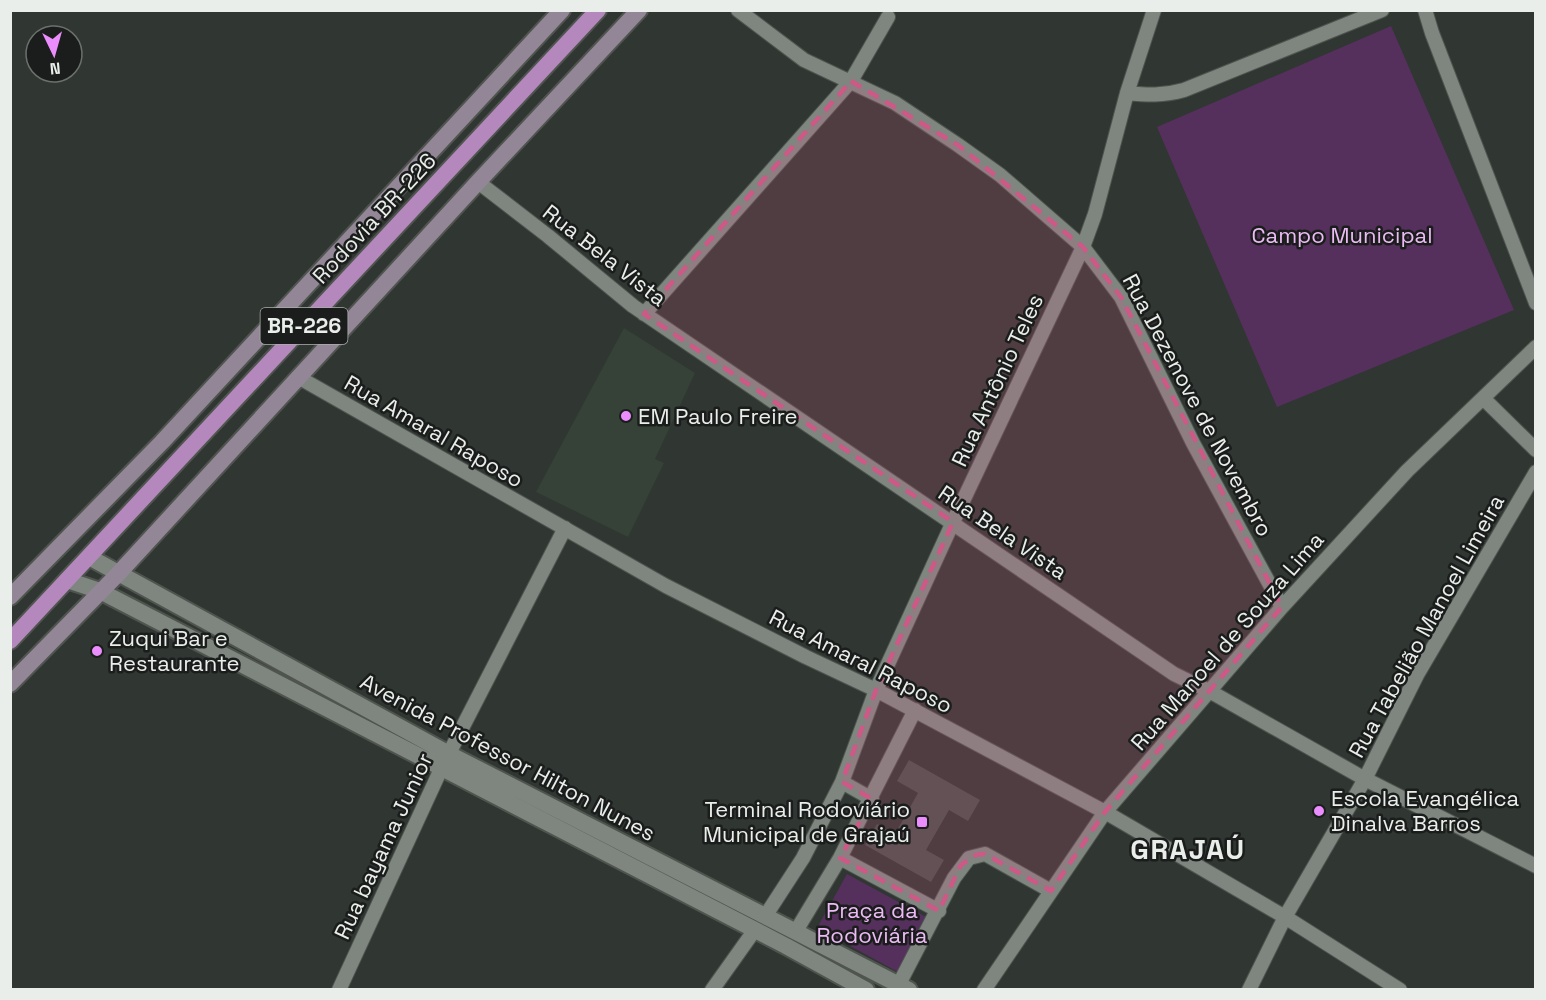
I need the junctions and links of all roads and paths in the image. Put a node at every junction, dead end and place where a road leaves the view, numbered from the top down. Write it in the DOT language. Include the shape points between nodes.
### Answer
graph roads {
  1 [pos="562,10"];
  2 [pos="598,10"];
  3 [pos="639,10"];
  4 [pos="738,10"];
  5 [pos="1154,10"];
  6 [pos="1382,10"];
  7 [pos="1425,10"];
  8 [pos="888,17"];
  9 [pos="850,81"];
  10 [pos="1126,93"];
  11 [pos="478,183"];
  12 [pos="1083,246"];
  13 [pos="1536,303"];
  14 [pos="644,314"];
  15 [pos="1536,347"];
  16 [pos="298,377"];
  17 [pos="1484,399"];
  18 [pos="1536,450"];
  19 [pos="1536,472"];
  20 [pos="953,522"];
  21 [pos="565,528"];
  22 [pos="89,557"];
  23 [pos="118,574"];
  24 [pos="67,580"];
  25 [pos="100,591"];
  26 [pos="10,597"];
  27 [pos="1282,607"];
  28 [pos="10,641"];
  29 [pos="10,684"];
  30 [pos="876,690"];
  31 [pos="1211,692"];
  32 [pos="915,710"];
  33 [pos="445,761"];
  34 [pos="1365,779"];
  35 [pos="842,782"];
  36 [pos="872,799"];
  37 [pos="1105,812"];
  38 [pos="840,858"];
  39 [pos="1536,866"];
  40 [pos="1050,891"];
  41 [pos="939,911"];
  42 [pos="766,915"];
  43 [pos="1285,917"];
  44 [pos="754,931"];
  45 [pos="796,931"];
  46 [pos="786,946"];
  47 [pos="902,988"];
  48 [pos="339,990"];
  49 [pos="712,990"];
  50 [pos="866,990"];
  51 [pos="984,990"];
  52 [pos="1249,990"];
  53 [pos="1400,990"];
  1 -- 26 [label="main road" via="162,442"];
  2 -- 22 [label="highway, Rodovia BR-226 / BR-226"];
  3 -- 11 [label="main road"];
  4 -- 9 [label="street, Rua Dezenove de Novembro" via="804,60"];
  5 -- 10 [label="street, Rua Antônio Teles"];
  6 -- 10 [label="street" via="1184,90 1150,96"];
  7 -- 13 [label="street"];
  8 -- 9 [label="street"];
  9 -- 12 [label="street, Rua Dezenove de Novembro" via="895,103 958,145 1000,175"];
  9 -- 14 [label="street"];
  10 -- 12 [label="street, Rua Antônio Teles"];
  11 -- 14 [label="street, Rua Bela Vista"];
  11 -- 16 [label="main road"];
  12 -- 20 [label="street, Rua Antônio Teles"];
  12 -- 27 [label="street, Rua Dezenove de Novembro" via="1121,297 1193,443"];
  14 -- 20 [label="street, Rua Bela Vista"];
  15 -- 17 [label="street, Rua Manoel de Souza Lima"];
  16 -- 21 [label="street, Rua Amaral Raposo"];
  16 -- 23 [label="main road"];
  17 -- 18 [label="street"];
  17 -- 27 [label="street, Rua Manoel de Souza Lima" via="1407,471"];
  19 -- 34 [label="street, Rua Tabelião Manoel Limeira" via="1417,675"];
  20 -- 30 [label="street, Rua Antônio Teles"];
  20 -- 31 [label="street, Rua Bela Vista" via="1174,674"];
  21 -- 30 [label="street, Rua Amaral Raposo" via="666,586"];
  21 -- 33 [label="street, Rua bayama Junior"];
  22 -- 23 [label="street, Avenida Professor Hilton Nunes"];
  22 -- 24 [label="highway, Rodovia BR-226 / BR-226"];
  23 -- 25 [label="main road"];
  23 -- 33 [label="street, Avenida Professor Hilton Nunes"];
  24 -- 25 [label="street, Avenida Professor Hilton Nunes"];
  24 -- 28 [label="highway, Rodovia BR-226 / BR-226"];
  25 -- 29 [label="main road"];
  25 -- 33 [label="street, Avenida Professor Hilton Nunes"];
  27 -- 31 [label="street, Rua Manoel de Souza Lima"];
  30 -- 32 [label="street, Rua Amaral Raposo"];
  30 -- 35 [label="street, Rua Antônio Teles"];
  31 -- 34 [label="street, Rua Bela Vista"];
  31 -- 37 [label="street, Rua Manoel de Souza Lima"];
  32 -- 36 [label="street"];
  32 -- 37 [label="street, Rua Amaral Raposo"];
  33 -- 42 [label="street, Avenida Professor Hilton Nunes"];
  33 -- 44 [label="street, Avenida Professor Hilton Nunes"];
  33 -- 48 [label="street, Rua bayama Junior"];
  34 -- 39 [label="street, Rua Bela Vista"];
  34 -- 43 [label="street, Rua Tabelião Manoel Limeira"];
  35 -- 36 [label="street"];
  35 -- 42 [label="street, Rua Antônio Teles" via="803,858"];
  36 -- 38 [label="street"];
  37 -- 40 [label="street, Rua Manoel de Souza Lima"];
  37 -- 43 [label="street, Rua Amaral Raposo"];
  38 -- 41 [label="street"];
  38 -- 45 [label="street"];
  40 -- 41 [label="street" via="985,854 976,855 961,866"];
  40 -- 51 [label="street, Rua Manoel de Souza Lima"];
  41 -- 47 [label="street"];
  42 -- 44 [label="street"];
  42 -- 45 [label="street, Avenida Professor Hilton Nunes"];
  43 -- 52 [label="street, Rua Tabelião Manoel Limeira"];
  43 -- 53 [label="street, Rua Amaral Raposo"];
  44 -- 46 [label="street, Avenida Professor Hilton Nunes"];
  44 -- 49 [label="street"];
  45 -- 46 [label="street"];
  45 -- 47 [label="street, Avenida Professor Hilton Nunes"];
  46 -- 50 [label="street, Avenida Professor Hilton Nunes"];
}
